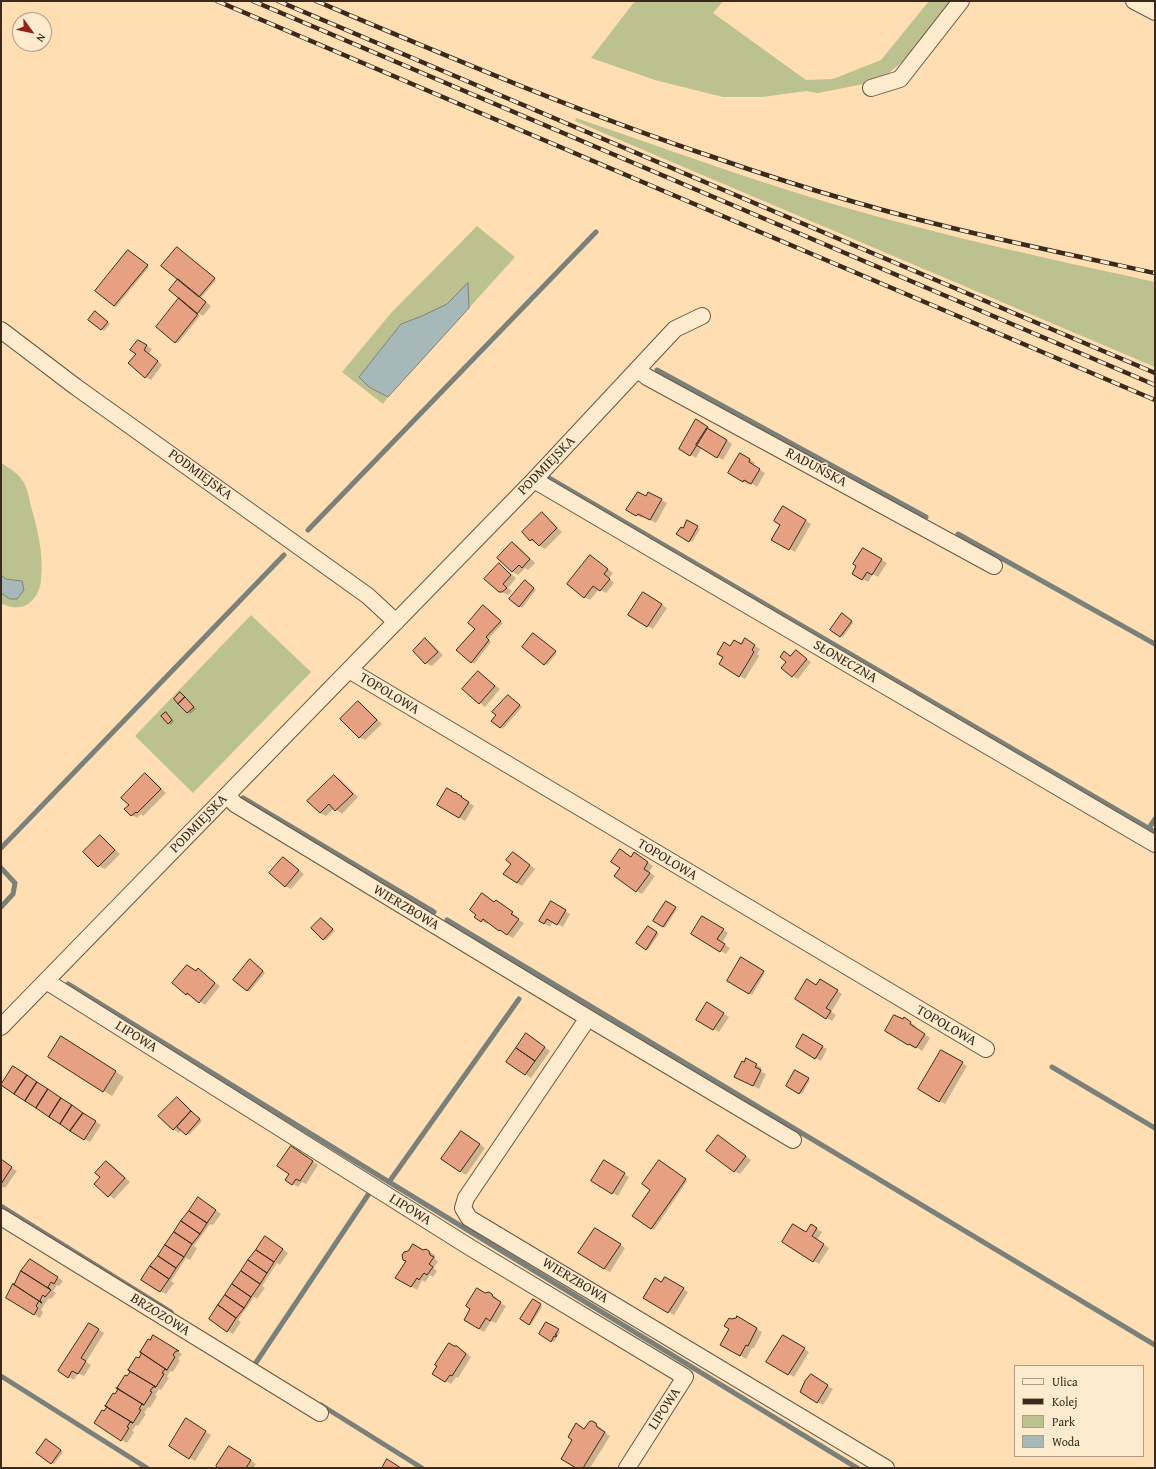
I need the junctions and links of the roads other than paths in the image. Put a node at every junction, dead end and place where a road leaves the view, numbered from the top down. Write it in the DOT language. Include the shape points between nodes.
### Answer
graph roads {
  1 [pos="961,1"];
  2 [pos="1134,1"];
  3 [pos="1155,12"];
  4 [pos="871,88"];
  5 [pos="702,316"];
  6 [pos="1,330"];
  7 [pos="638,370"];
  8 [pos="534,480"];
  9 [pos="994,566"];
  10 [pos="396,622"];
  11 [pos="349,670"];
  12 [pos="227,795"];
  13 [pos="1155,844"];
  14 [pos="46,981"];
  15 [pos="588,1018"];
  16 [pos="1,1027"];
  17 [pos="986,1049"];
  18 [pos="793,1140"];
  19 [pos="1,1217"];
  20 [pos="320,1413"];
  21 [pos="627,1468"];
  22 [pos="886,1468"];
  1 -- 4 [label="street" via="900,79"];
  2 -- 3 [label="street"];
  5 -- 7 [label="street, PODMIEJSKA" via="675,330"];
  6 -- 10 [label="street, PODMIEJSKA" via="368,596"];
  7 -- 8 [label="street, PODMIEJSKA"];
  7 -- 9 [label="street, RADUŃSKA"];
  8 -- 10 [label="street, PODMIEJSKA"];
  8 -- 13 [label="street, SŁONECZNA"];
  10 -- 11 [label="street, PODMIEJSKA"];
  11 -- 12 [label="street, PODMIEJSKA"];
  11 -- 17 [label="street, TOPOLOWA"];
  12 -- 14 [label="street, PODMIEJSKA"];
  12 -- 15 [label="street, WIERZBOWA" via="235,804"];
  14 -- 16 [label="street, PODMIEJSKA"];
  14 -- 21 [label="street, LIPOWA" via="471,1248 685,1377"];
  15 -- 18 [label="street, WIERZBOWA"];
  15 -- 22 [label="street, WIERZBOWA" via="466,1198 463,1208 466,1213 470,1218"];
  19 -- 20 [label="street, BRZOZOWA"];
}
